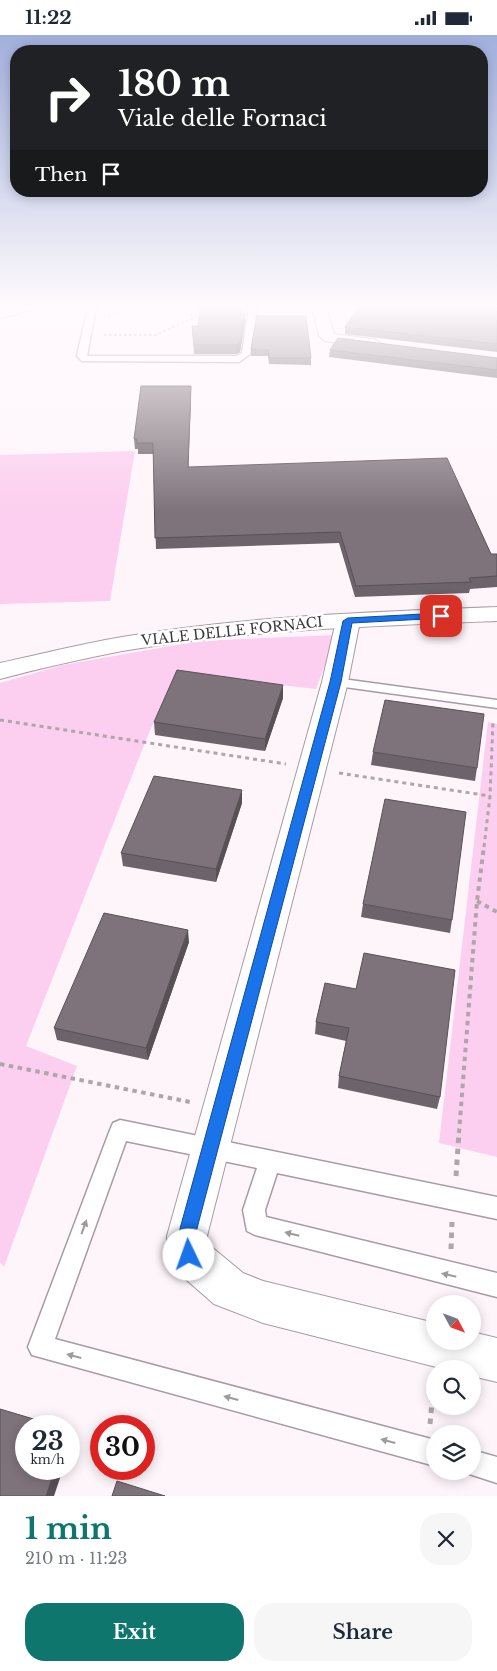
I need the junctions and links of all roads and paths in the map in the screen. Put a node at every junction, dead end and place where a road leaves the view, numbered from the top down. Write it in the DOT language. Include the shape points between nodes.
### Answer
graph roads {
  1 [pos="497,614"];
  2 [pos="348,621"];
  3 [pos="0,671"];
  4 [pos="336,682"];
  5 [pos="496,704"];
  6 [pos="0,720"];
  7 [pos="313,769"];
  8 [pos="490,796"];
  9 [pos="477,901"];
  10 [pos="497,912"];
  11 [pos="0,1064"];
  12 [pos="220,1108"];
  13 [pos="210,1147"];
  14 [pos="270,1160"];
  15 [pos="454,1199"];
  16 [pos="497,1208"];
  17 [pos="449,1275"];
  18 [pos="497,1285"];
  19 [pos="497,1360"];
  20 [pos="426,1451"];
  21 [pos="481,1466"];
  22 [pos="497,1470"];
  1 -- 2 [label="street, VIALE DELLE FORNACI"];
  2 -- 3 [label="street, VIALE DELLE FORNACI" via="286,623 156,637 52,657"];
  2 -- 4 [label="street"];
  4 -- 5 [label="lane"];
  4 -- 7 [label="street"];
  5 -- 8 [label="path"];
  6 -- 7 [label="path"];
  7 -- 8 [label="path"];
  7 -- 12 [label="street"];
  8 -- 9 [label="path"];
  9 -- 10 [label="path"];
  9 -- 15 [label="path"];
  11 -- 12 [label="path"];
  12 -- 13 [label="street"];
  13 -- 14 [label="lane"];
  13 -- 19 [label="street" via="186,1236 189,1255 229,1289 263,1302"];
  20 -- 13 [label="lane, one-way" via="40,1347 120,1130"];
  14 -- 15 [label="lane"];
  17 -- 14 [label="lane, one-way" via="255,1223 254,1210"];
  15 -- 16 [label="lane"];
  15 -- 17 [label="path"];
  18 -- 17 [label="lane, one-way"];
  21 -- 22 [label="lane"];
}
